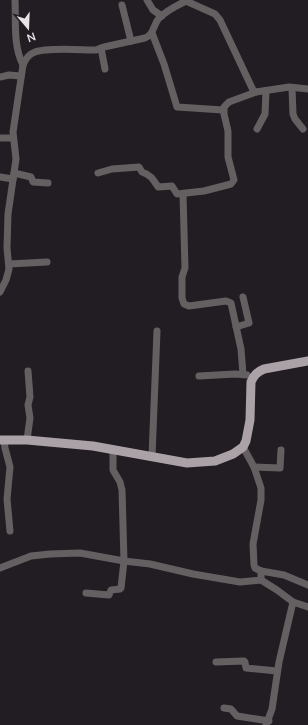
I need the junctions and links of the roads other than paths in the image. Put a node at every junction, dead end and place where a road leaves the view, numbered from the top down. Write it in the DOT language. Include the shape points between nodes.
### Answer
graph roads {
  1 [pos="15,0"];
  2 [pos="147,0"];
  3 [pos="186,0"];
  4 [pos="122,5"];
  5 [pos="162,16"];
  6 [pos="152,33"];
  7 [pos="131,41"];
  8 [pos="101,48"];
  9 [pos="23,65"];
  10 [pos="105,69"];
  11 [pos="22,76"];
  12 [pos="0,78"];
  13 [pos="292,88"];
  14 [pos="308,89"];
  15 [pos="266,91"];
  16 [pos="256,92"];
  17 [pos="224,110"];
  18 [pos="257,129"];
  19 [pos="303,129"];
  20 [pos="0,138"];
  21 [pos="13,138"];
  22 [pos="98,173"];
  23 [pos="13,176"];
  24 [pos="0,177"];
  25 [pos="48,183"];
  26 [pos="183,194"];
  27 [pos="0,214"];
  28 [pos="8,214"];
  29 [pos="47,262"];
  30 [pos="9,264"];
  31 [pos="2,283"];
  32 [pos="0,292"];
  33 [pos="243,297"];
  34 [pos="236,327"];
  35 [pos="157,331"];
  36 [pos="308,361"];
  37 [pos="28,371"];
  38 [pos="243,374"];
  39 [pos="199,376"];
  40 [pos="253,377"];
  41 [pos="2,440"];
  42 [pos="27,440"];
  43 [pos="243,447"];
  44 [pos="113,449"];
  45 [pos="281,450"];
  46 [pos="152,456"];
  47 [pos="254,467"];
  48 [pos="10,531"];
  49 [pos="124,561"];
  50 [pos="0,568"];
  51 [pos="261,571"];
  52 [pos="261,580"];
  53 [pos="308,585"];
  54 [pos="86,594"];
  55 [pos="293,602"];
  56 [pos="308,607"];
  57 [pos="216,662"];
  58 [pos="277,671"];
  59 [pos="224,708"];
  60 [pos="268,723"];
  1 -- 9 [label="street" via="17,49"];
  2 -- 5 [label="street" via="153,10"];
  3 -- 5 [label="street"];
  3 -- 16 [label="street" via="215,14 220,20"];
  4 -- 7 [label="street"];
  5 -- 6 [label="street"];
  6 -- 7 [label="street" via="149,37"];
  6 -- 17 [label="street" via="177,107"];
  7 -- 8 [label="street"];
  8 -- 9 [label="street" via="43,50 34,52"];
  8 -- 10 [label="street"];
  9 -- 11 [label="street"];
  11 -- 12 [label="street" via="9,74"];
  11 -- 21 [label="street"];
  13 -- 14 [label="street"];
  13 -- 15 [label="street"];
  13 -- 19 [label="street" via="293,114"];
  15 -- 16 [label="street"];
  15 -- 18 [label="street" via="265,114"];
  16 -- 17 [label="street" via="228,102"];
  17 -- 26 [label="street" via="233,183"];
  20 -- 21 [label="street"];
  21 -- 23 [label="street" via="16,155"];
  22 -- 26 [label="street" via="140,167 142,172 152,177 158,187 172,186 176,193"];
  23 -- 24 [label="street"];
  23 -- 25 [label="street" via="28,175 33,182"];
  23 -- 28 [label="street"];
  26 -- 34 [label="street" via="183,302 190,306 229,302"];
  27 -- 28 [label="street"];
  28 -- 30 [label="street"];
  29 -- 30 [label="street"];
  30 -- 31 [label="street" via="7,276"];
  31 -- 32 [label="street"];
  33 -- 34 [label="street" via="250,320 249,324"];
  34 -- 38 [label="street"];
  35 -- 46 [label="street"];
  36 -- 40 [label="main road" via="264,369"];
  37 -- 42 [label="street" via="30,418"];
  38 -- 39 [label="street"];
  38 -- 40 [label="street"];
  40 -- 43 [label="main road" via="248,432"];
  41 -- 42 [label="main road"];
  41 -- 48 [label="street" via="10,467 7,499"];
  42 -- 44 [label="main road"];
  43 -- 46 [label="main road" via="225,457 205,462 187,463"];
  43 -- 47 [label="street"];
  44 -- 46 [label="main road"];
  44 -- 49 [label="street" via="113,470 121,485"];
  45 -- 47 [label="street" via="280,468"];
  47 -- 51 [label="street" via="261,494 253,544 254,565"];
  49 -- 50 [label="street" via="80,553 62,553 25,558"];
  49 -- 52 [label="street" via="240,582"];
  49 -- 54 [label="street" via="121,589 111,590 109,595"];
  51 -- 52 [label="street"];
  51 -- 53 [label="street"];
  52 -- 55 [label="street"];
  55 -- 56 [label="street"];
  55 -- 58 [label="street"];
  57 -- 58 [label="street" via="244,661 246,668"];
  58 -- 60 [label="street"];
  59 -- 60 [label="street" via="231,709 237,716"];
}
